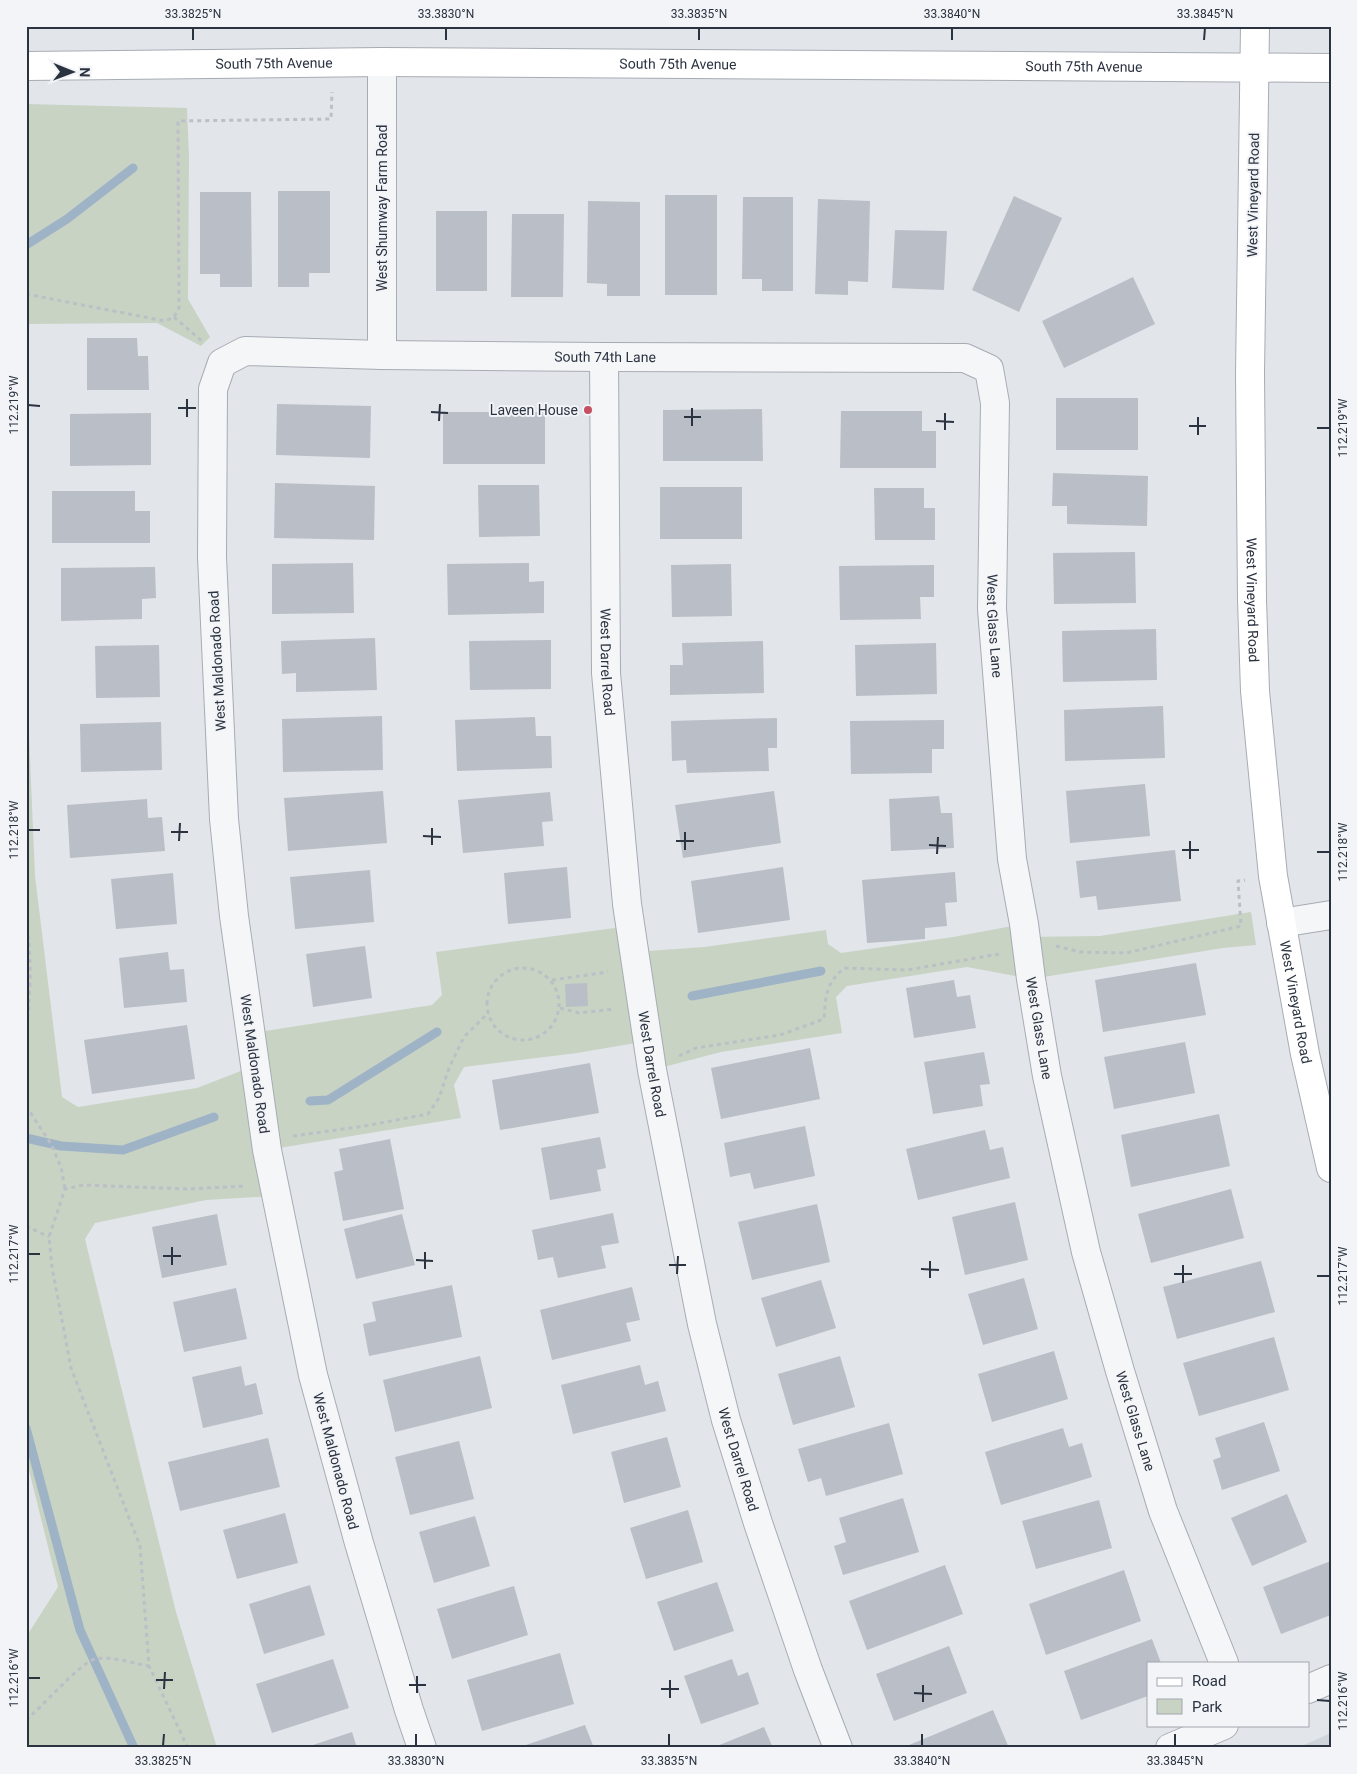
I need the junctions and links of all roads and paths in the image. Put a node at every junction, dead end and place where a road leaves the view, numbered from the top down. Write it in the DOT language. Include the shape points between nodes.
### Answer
graph roads {
  1 [pos="1255,26"];
  2 [pos="382,62"];
  3 [pos="333,63"];
  4 [pos="26,66"];
  5 [pos="1254,68"];
  6 [pos="1331,68"];
  7 [pos="26,294"];
  8 [pos="174,317"];
  9 [pos="382,355"];
  10 [pos="604,357"];
  11 [pos="222,363"];
  12 [pos="989,369"];
  13 [pos="1273,876"];
  14 [pos="1331,915"];
  15 [pos="26,919"];
  16 [pos="1281,923"];
  17 [pos="1027,947"];
  18 [pos="635,966"];
  19 [pos="552,980"];
  20 [pos="560,1008"];
  21 [pos="489,1012"];
  22 [pos="614,1019"];
  23 [pos="26,1031"];
  24 [pos="651,1063"];
  25 [pos="26,1106"];
  26 [pos="295,1145"];
  27 [pos="1331,1168"];
  28 [pos="273,1185"];
  29 [pos="66,1189"];
  30 [pos="26,1226"];
  31 [pos="50,1237"];
  32 [pos="1224,1662"];
  33 [pos="149,1666"];
  34 [pos="1331,1679"];
  35 [pos="1310,1688"];
  36 [pos="26,1720"];
  37 [pos="1222,1726"];
  38 [pos="188,1748"];
  39 [pos="422,1748"];
  40 [pos="838,1748"];
  41 [pos="1170,1748"];
  1 -- 5 [label="main road, West Vineyard Road"];
  2 -- 3 [label="main road, South 75th Avenue"];
  2 -- 5 [label="main road, South 75th Avenue"];
  2 -- 9 [label="street, West Shumway Farm Road"];
  3 -- 4 [label="main road, South 75th Avenue"];
  3 -- 8 [label="path" via="331,119 178,121 179,308"];
  5 -- 6 [label="main road, South 75th Avenue"];
  5 -- 13 [label="main road, West Vineyard Road" via="1250,374 1252,600 1255,691"];
  7 -- 8 [label="path" via="164,321"];
  8 -- 11 [label="path" via="201,339"];
  9 -- 10 [label="street, South 74th Lane"];
  9 -- 11 [label="street, South 74th Lane" via="245,351"];
  10 -- 12 [label="street, South 74th Lane" via="965,358"];
  10 -- 18 [label="street, West Darrel Road" via="606,672"];
  11 -- 28 [label="street, West Maldonado Road" via="213,389 212,557 224,819 234,916"];
  12 -- 17 [label="street, West Glass Lane" via="995,403 992,609 1012,860"];
  13 -- 16 [label="main road, West Vineyard Road"];
  13 -- 17 [label="path" via="1238,881 1240,926 1126,953 1081,952 1048,944"];
  14 -- 16 [label="street"];
  15 -- 23 [label="path" via="31,950"];
  16 -- 27 [label="main road, West Vineyard Road" via="1305,1054"];
  17 -- 24 [label="path" via="907,970 844,968 833,978 826,996 824,1019 780,1035 696,1048"];
  17 -- 32 [label="street, West Glass Lane" via="1047,1076 1086,1252 1163,1511"];
  18 -- 19 [label="path"];
  18 -- 24 [label="street, West Darrel Road"];
  19 -- 20 [label="path"];
  19 -- 21 [label="path" via="538,970 519,967 507,971 492,986 488,998"];
  20 -- 21 [label="path" via="553,1025 543,1035 523,1040 508,1037 496,1029"];
  20 -- 22 [label="path" via="579,1014 614,1009"];
  21 -- 26 [label="path" via="464,1036 439,1098 428,1114 293,1135"];
  24 -- 40 [label="street, West Darrel Road" via="702,1324 726,1420 808,1670"];
  25 -- 29 [label="path" via="50,1144 61,1167"];
  28 -- 29 [label="path" via="188,1190 83,1185"];
  28 -- 39 [label="street, West Maldonado Road" via="314,1375 359,1543"];
  29 -- 31 [label="path"];
  30 -- 31 [label="path"];
  31 -- 33 [label="path" via="52,1267 71,1368 140,1546"];
  33 -- 36 [label="path" via="94,1659 70,1677"];
  33 -- 38 [label="path"];
  34 -- 35 [label="street"];
  37 -- 41 [label="street"];
}
